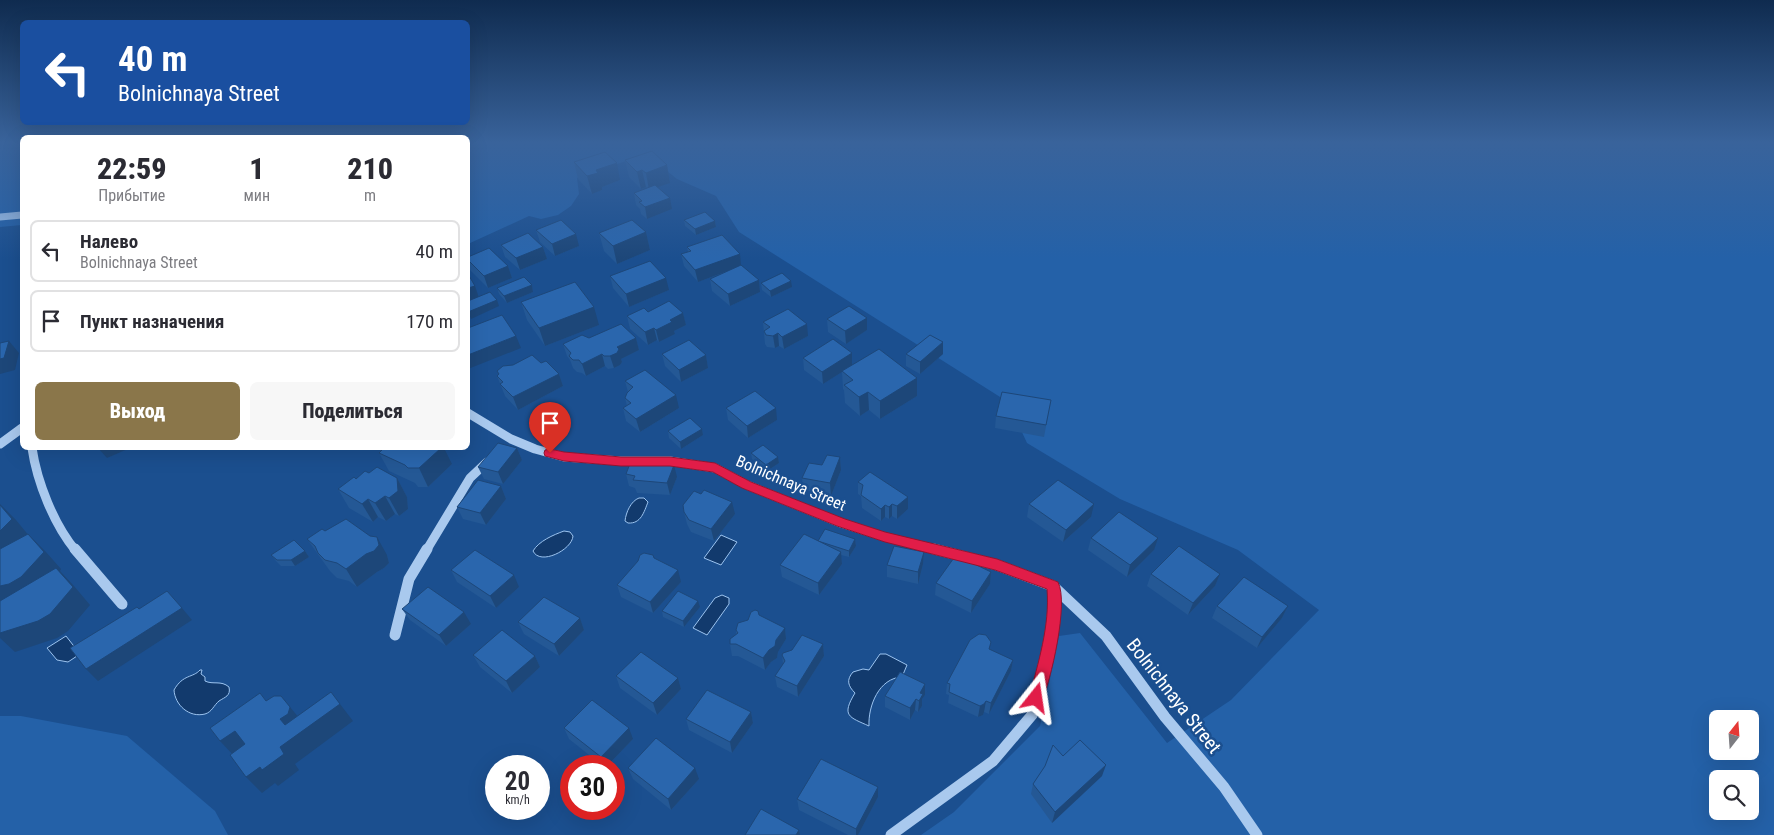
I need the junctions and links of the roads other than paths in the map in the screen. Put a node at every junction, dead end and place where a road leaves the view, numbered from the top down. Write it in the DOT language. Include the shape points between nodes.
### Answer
graph roads {
  1 [pos="20,215"];
  2 [pos="0,216"];
  3 [pos="470,415"];
  4 [pos="20,429"];
  5 [pos="0,444"];
  6 [pos="504,445"];
  7 [pos="32,450"];
  8 [pos="1053,586"];
  9 [pos="122,604"];
  10 [pos="395,635"];
  11 [pos="891,835"];
  12 [pos="1257,835"];
  1 -- 2 [label="street"];
  3 -- 6 [label="street, Bolnichnaya Street"];
  4 -- 5 [label="street"];
  6 -- 8 [label="street, Bolnichnaya Street" via="564,457 670,461 715,468 746,485 841,523 997,565"];
  6 -- 10 [label="street" via="470,478 410,579"];
  7 -- 9 [label="street" via="35,468 63,535"];
  8 -- 11 [label="street" via="1055,605 1050,646 1032,715 993,761"];
  8 -- 12 [label="street, Bolnichnaya Street" via="1106,636 1165,717 1224,787"];
}
